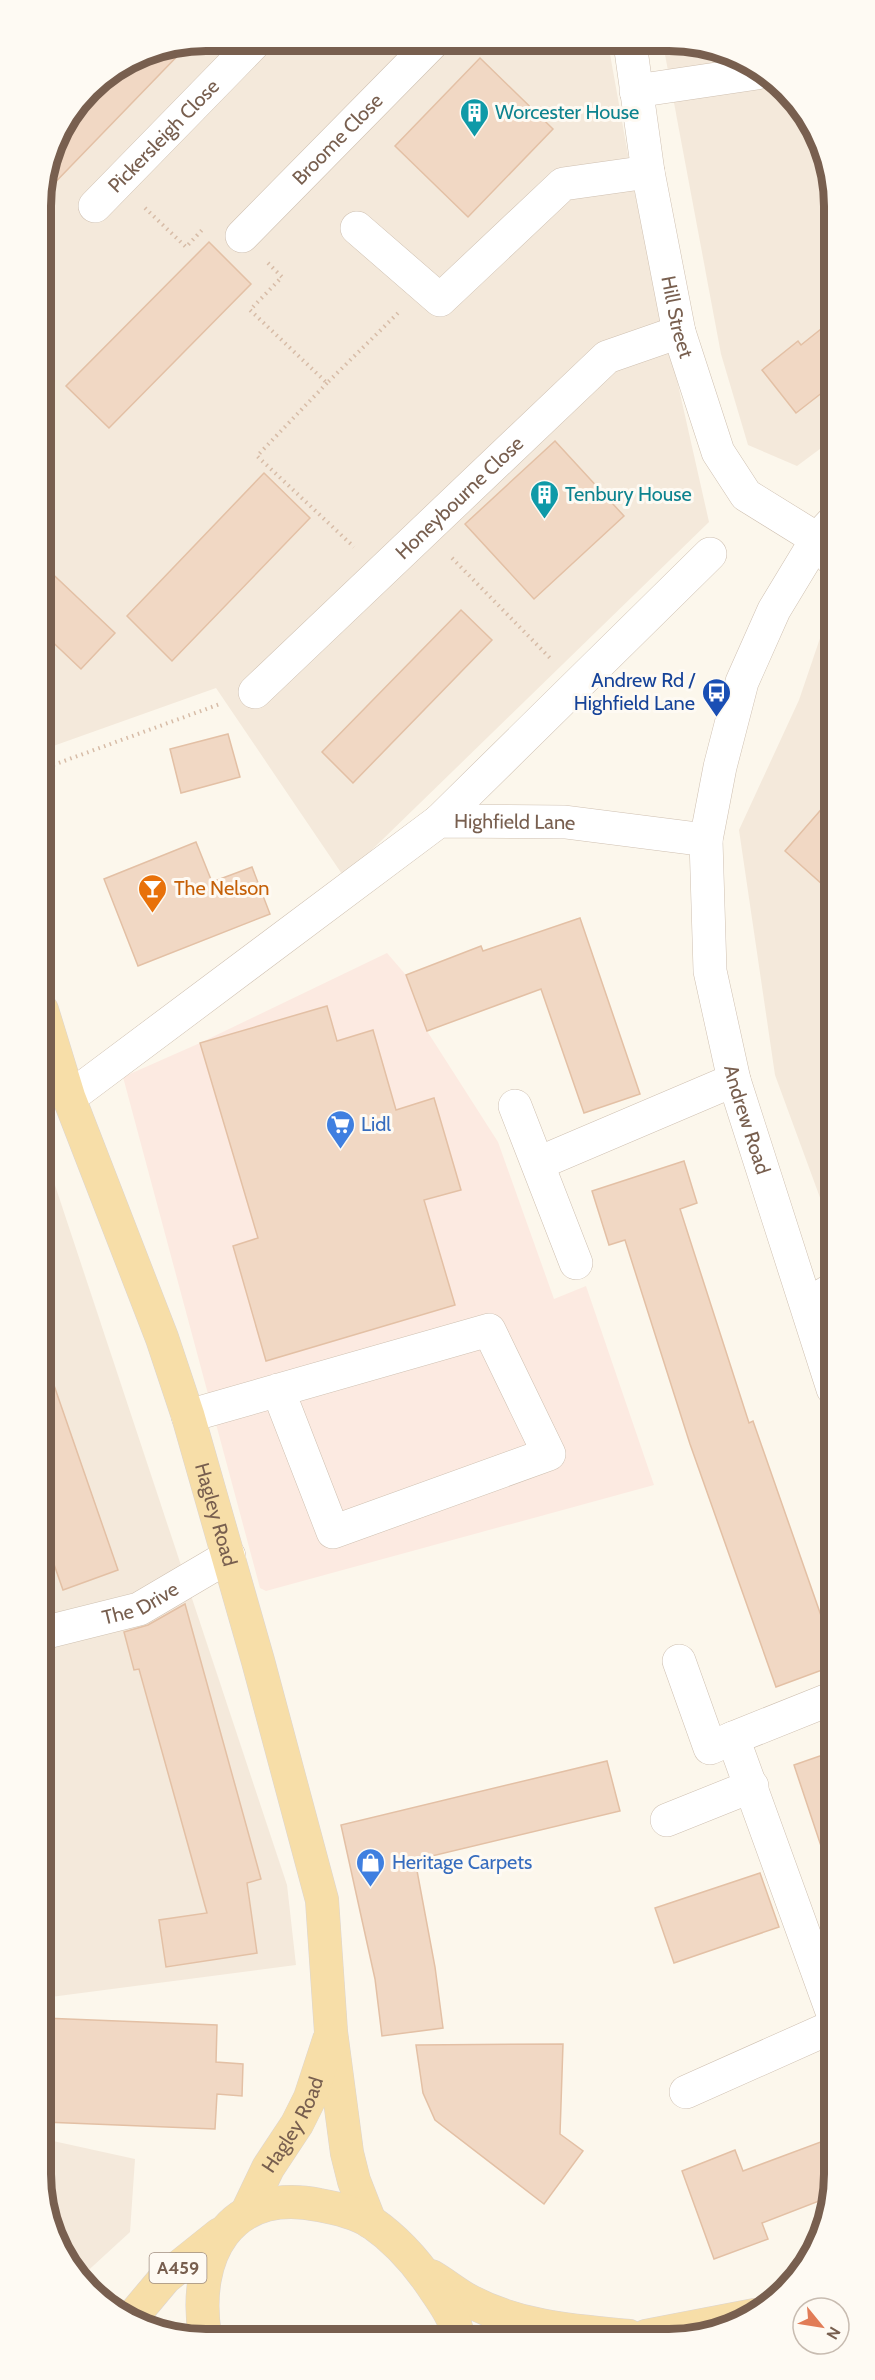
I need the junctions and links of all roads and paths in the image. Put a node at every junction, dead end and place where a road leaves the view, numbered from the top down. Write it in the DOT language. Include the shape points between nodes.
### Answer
graph roads {
  1 [pos="246,51"];
  2 [pos="424,51"];
  3 [pos="631,51"];
  4 [pos="750,74"];
  5 [pos="636,91"];
  6 [pos="648,172"];
  7 [pos="118,183"];
  8 [pos="95,206"];
  9 [pos="357,228"];
  10 [pos="242,237"];
  11 [pos="424,286"];
  12 [pos="679,332"];
  13 [pos="327,383"];
  14 [pos="424,530"];
  15 [pos="824,539"];
  16 [pos="824,545"];
  17 [pos="710,554"];
  18 [pos="380,572"];
  19 [pos="577,685"];
  20 [pos="255,692"];
  21 [pos="51,766"];
  22 [pos="439,821"];
  23 [pos="706,840"];
  24 [pos="51,1039"];
  25 [pos="734,1080"];
  26 [pos="69,1098"];
  27 [pos="515,1106"];
  28 [pos="539,1163"];
  29 [pos="576,1263"];
  30 [pos="820,1297"];
  31 [pos="824,1325"];
  32 [pos="278,1390"];
  33 [pos="188,1416"];
  34 [pos="229,1556"];
  35 [pos="51,1631"];
  36 [pos="679,1661"];
  37 [pos="824,1702"];
  38 [pos="733,1738"];
  39 [pos="752,1786"];
  40 [pos="667,1820"];
  41 [pos="824,1989"];
  42 [pos="824,2030"];
  43 [pos="332,2032"];
  44 [pos="686,2092"];
  45 [pos="238,2220"];
  46 [pos="370,2222"];
  47 [pos="420,2268"];
  48 [pos="136,2312"];
  49 [pos="713,2323"];
  50 [pos="685,2328"];
  51 [pos="205,2329"];
  52 [pos="455,2329"];
  53 [pos="557,2329"];
  1 -- 7 [label="street, Pickersleigh Close"];
  2 -- 10 [label="street, Broome Close"];
  3 -- 5 [label="street, Hill Street"];
  4 -- 5 [label="street"];
  5 -- 6 [label="street, Hill Street"];
  6 -- 11 [label="street" via="563,184 440,300"];
  6 -- 12 [label="street, Hill Street"];
  7 -- 8 [label="street, Pickersleigh Close"];
  7 -- 10 [label="path" via="186,247 215,215"];
  9 -- 11 [label="street"];
  10 -- 13 [label="path" via="282,277 250,310"];
  11 -- 13 [label="path"];
  12 -- 14 [label="street, Honeybourne Close" via="607,357"];
  12 -- 15 [label="street, Hill Street" via="717,452 746,495"];
  13 -- 18 [label="path" via="257,456"];
  14 -- 18 [label="street, Honeybourne Close"];
  14 -- 19 [label="path"];
  16 -- 23 [label="street" via="774,610 741,682"];
  17 -- 19 [label="street"];
  18 -- 20 [label="street, Honeybourne Close"];
  19 -- 22 [label="street"];
  20 -- 21 [label="path"];
  22 -- 23 [label="street, Highfield Lane" via="566,822"];
  22 -- 26 [label="street, Highfield Lane"];
  23 -- 25 [label="street, Andrew Road" via="710,971"];
  24 -- 26 [label="main road, Hagley Road"];
  25 -- 28 [label="street"];
  25 -- 30 [label="street, Andrew Road"];
  26 -- 33 [label="main road, Hagley Road"];
  27 -- 28 [label="street"];
  28 -- 29 [label="street"];
  30 -- 31 [label="street, Andrew Road"];
  32 -- 32 [label="street" via="489,1330 549,1454 333,1532"];
  32 -- 33 [label="street"];
  33 -- 34 [label="main road, Hagley Road"];
  34 -- 35 [label="street, The Drive" via="139,1609"];
  34 -- 43 [label="main road, Hagley Road" via="322,1900"];
  36 -- 38 [label="street" via="710,1748"];
  37 -- 38 [label="street"];
  38 -- 39 [label="street"];
  39 -- 40 [label="street"];
  39 -- 41 [label="street"];
  42 -- 44 [label="street"];
  43 -- 45 [label="main road, Hagley Road" via="297,2124"];
  43 -- 46 [label="main road, Hagley Road" via="347,2153"];
  45 -- 46 [label="main road" via="268,2205 299,2201 335,2208"];
  45 -- 48 [label="main road, A459" via="165,2278"];
  45 -- 51 [label="main road, Hagley Road" via="210,2256 202,2289"];
  46 -- 47 [label="main road"];
  47 -- 52 [label="main road" via="446,2306"];
  47 -- 53 [label="main road" via="465,2298 520,2321"];
  49 -- 50 [label="main road"];
}
